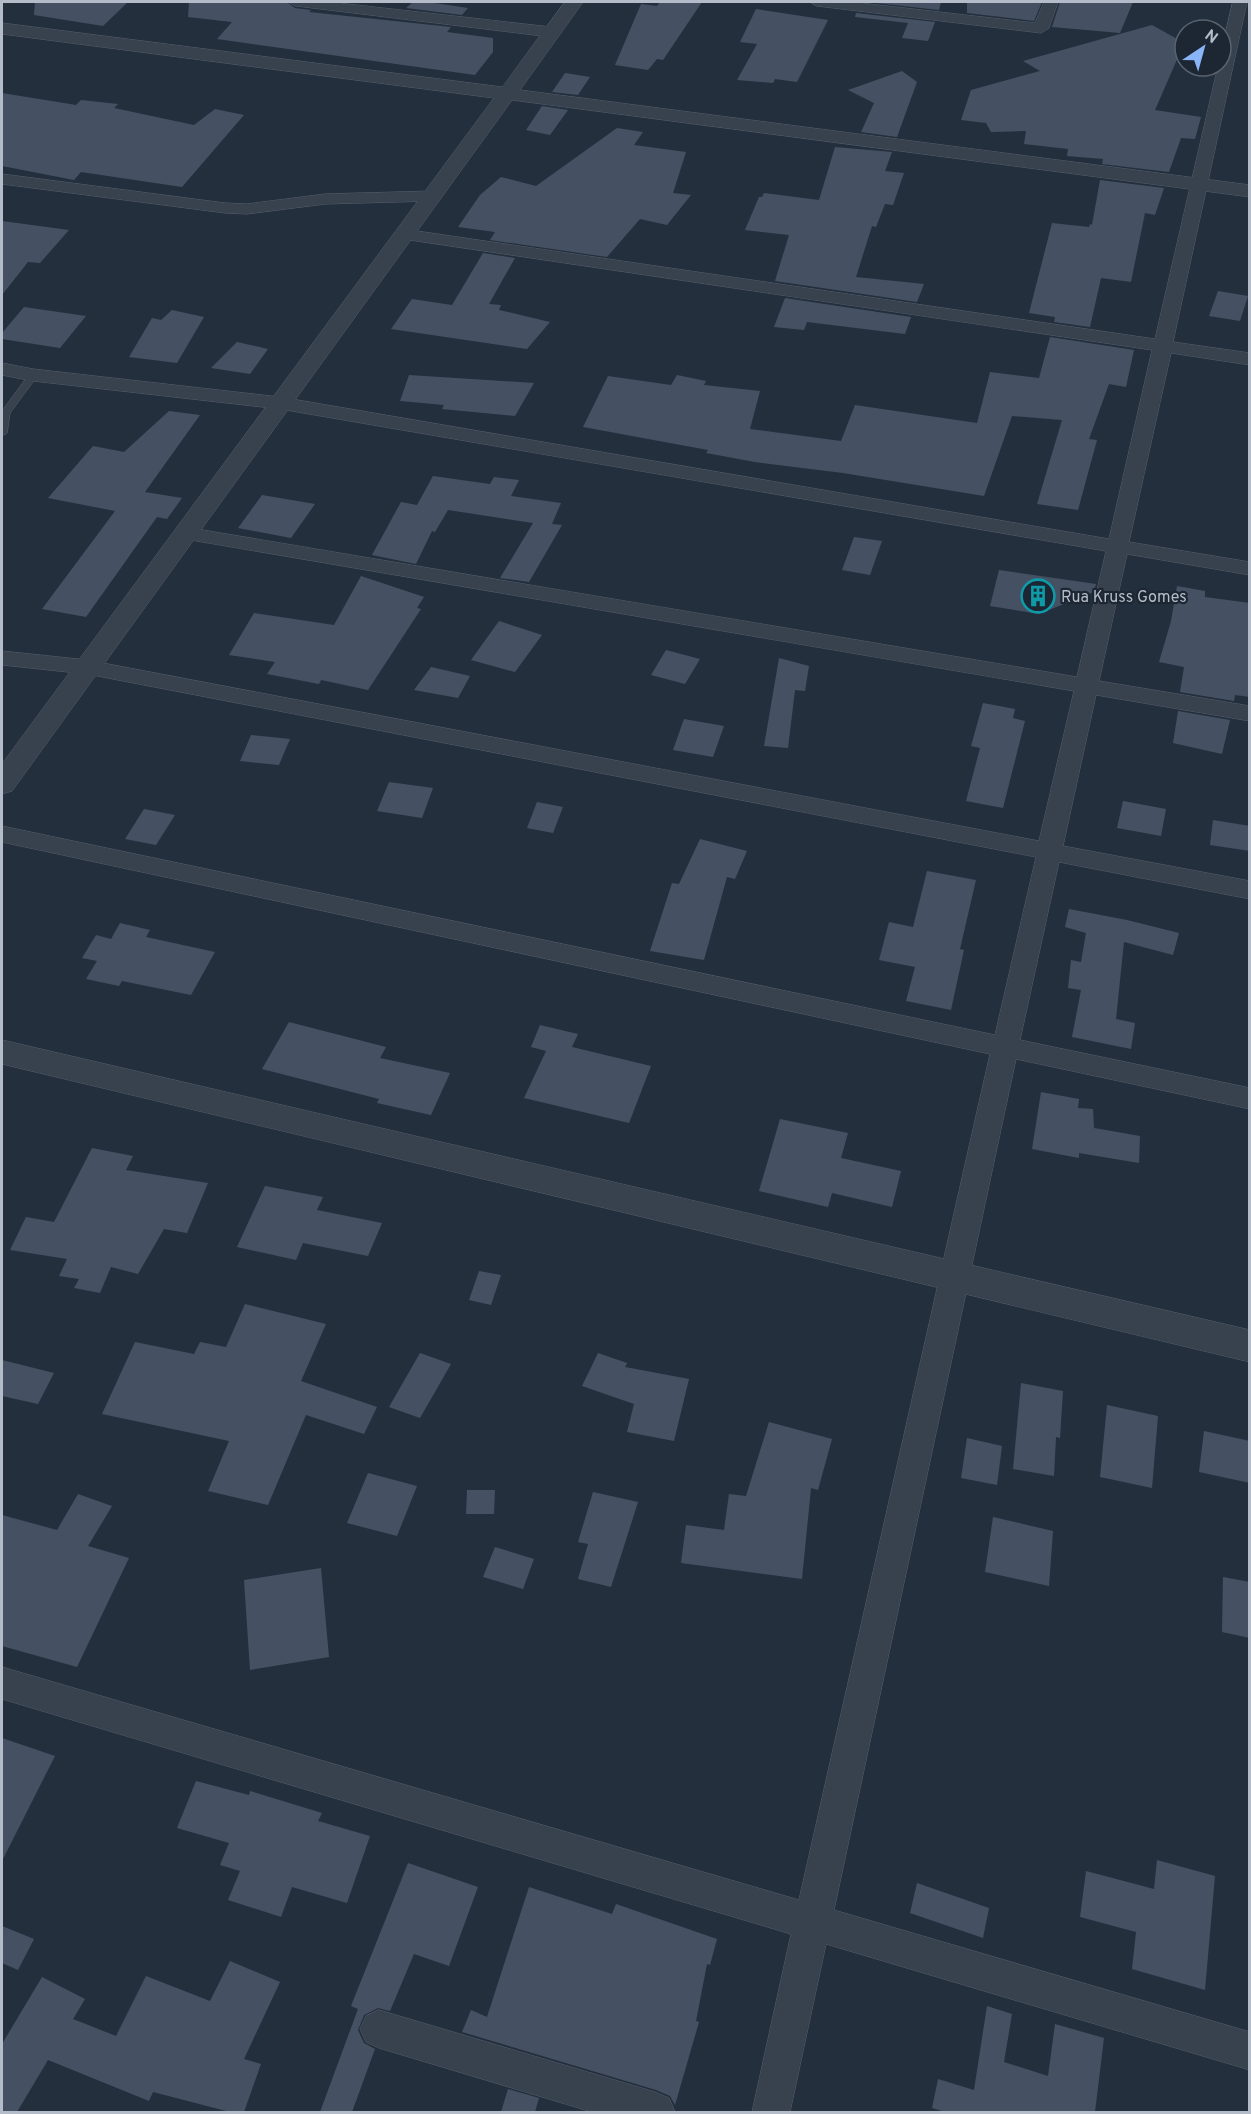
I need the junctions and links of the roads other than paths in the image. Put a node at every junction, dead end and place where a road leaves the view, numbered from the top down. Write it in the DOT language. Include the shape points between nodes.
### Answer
graph roads {
  1 [pos="296,2"];
  2 [pos="574,2"];
  3 [pos="817,2"];
  4 [pos="1051,2"];
  5 [pos="1240,2"];
  6 [pos="880,5"];
  7 [pos="2,28"];
  8 [pos="551,32"];
  9 [pos="505,95"];
  10 [pos="2,178"];
  11 [pos="1199,184"];
  12 [pos="1250,190"];
  13 [pos="432,196"];
  14 [pos="403,234"];
  15 [pos="1163,346"];
  16 [pos="1250,359"];
  17 [pos="2,369"];
  18 [pos="33,375"];
  19 [pos="280,403"];
  20 [pos="2,433"];
  21 [pos="185,532"];
  22 [pos="1118,547"];
  23 [pos="1250,569"];
  24 [pos="2,658"];
  25 [pos="87,667"];
  26 [pos="1086,686"];
  27 [pos="1250,714"];
  28 [pos="2,784"];
  29 [pos="2,834"];
  30 [pos="1049,852"];
  31 [pos="1250,890"];
  32 [pos="1005,1047"];
  33 [pos="2,1052"];
  34 [pos="1250,1099"];
  35 [pos="954,1276"];
  36 [pos="1250,1346"];
  37 [pos="2,1683"];
  38 [pos="814,1923"];
  39 [pos="379,2029"];
  40 [pos="1250,2051"];
  41 [pos="655,2112"];
  42 [pos="771,2112"];
  1 -- 8 [label="street"];
  2 -- 8 [label="street"];
  3 -- 6 [label="street"];
  4 -- 6 [label="street" via="1041,27"];
  5 -- 11 [label="street" via="1233,54"];
  7 -- 9 [label="street"];
  8 -- 9 [label="street"];
  9 -- 11 [label="street"];
  9 -- 13 [label="street"];
  10 -- 13 [label="street" via="247,209 325,199"];
  11 -- 12 [label="street"];
  11 -- 15 [label="street"];
  13 -- 14 [label="street"];
  14 -- 15 [label="street"];
  14 -- 19 [label="street"];
  15 -- 16 [label="street"];
  15 -- 22 [label="street"];
  17 -- 18 [label="street"];
  18 -- 19 [label="street"];
  18 -- 20 [label="lane" via="5,413"];
  19 -- 21 [label="street"];
  19 -- 22 [label="street"];
  21 -- 25 [label="street"];
  21 -- 26 [label="street"];
  22 -- 23 [label="street"];
  22 -- 26 [label="street"];
  24 -- 25 [label="street"];
  25 -- 28 [label="street"];
  25 -- 30 [label="street"];
  26 -- 27 [label="street"];
  26 -- 30 [label="street"];
  29 -- 32 [label="street"];
  30 -- 31 [label="street"];
  30 -- 32 [label="street"];
  32 -- 34 [label="street"];
  32 -- 35 [label="street"];
  33 -- 35 [label="street"];
  35 -- 36 [label="street"];
  35 -- 38 [label="street"];
  37 -- 38 [label="street"];
  38 -- 40 [label="street"];
  38 -- 42 [label="street"];
  39 -- 41 [label="street"];
}
